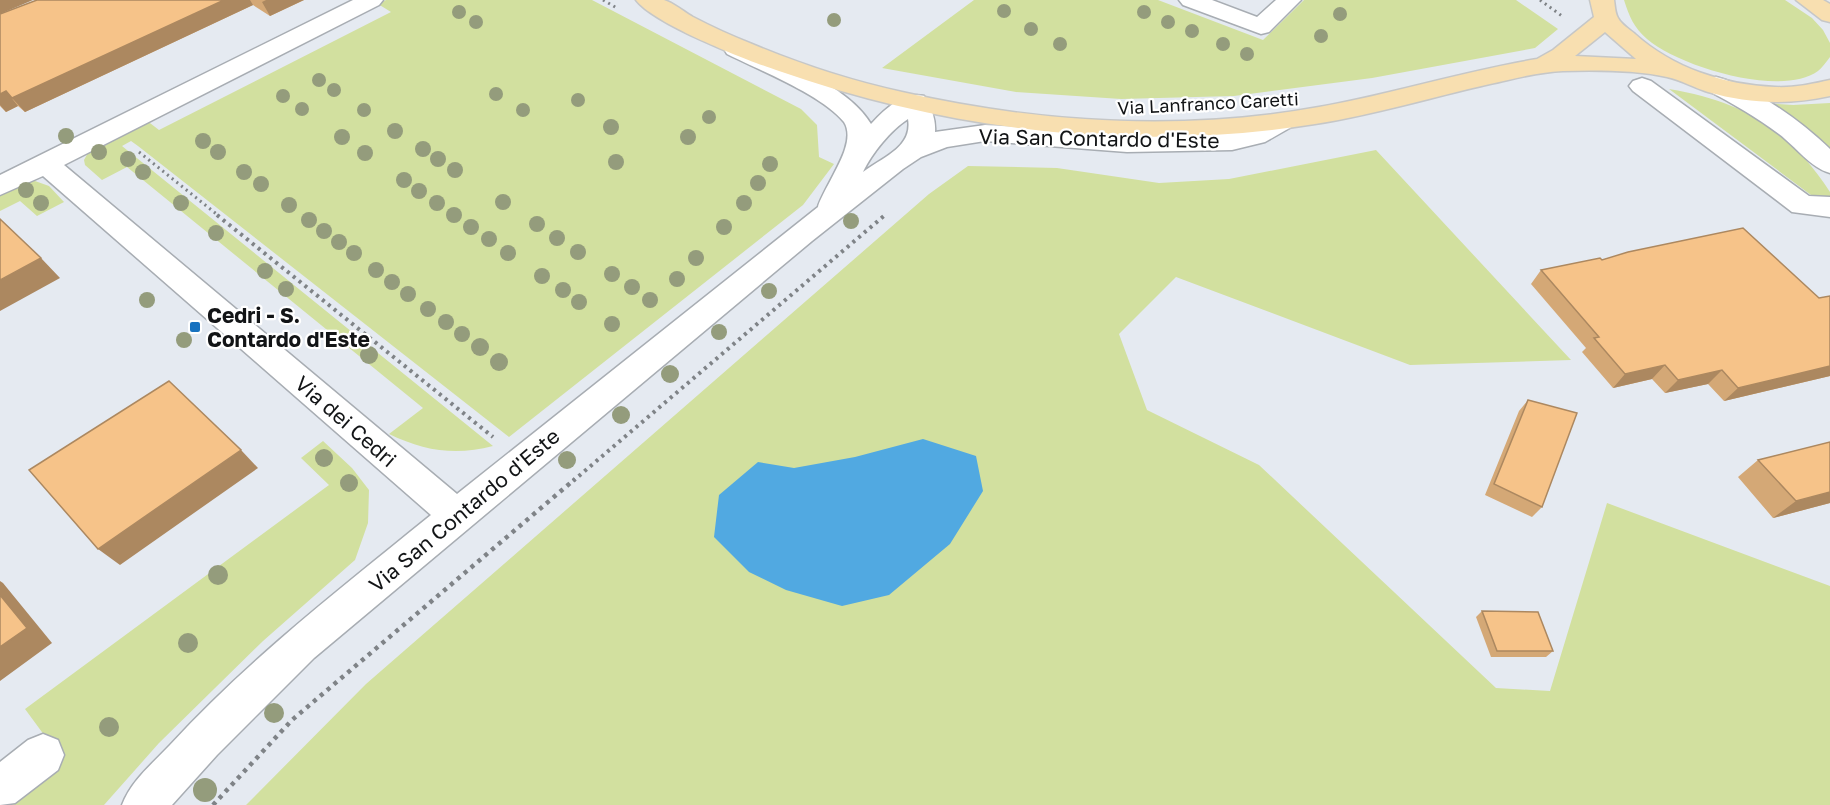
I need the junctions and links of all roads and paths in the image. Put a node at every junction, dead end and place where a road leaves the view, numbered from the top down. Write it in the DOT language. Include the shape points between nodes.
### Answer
graph roads {
  1 [pos="372,0"];
  2 [pos="648,0"];
  3 [pos="681,0"];
  4 [pos="1191,0"];
  5 [pos="1289,0"];
  6 [pos="1808,0"];
  7 [pos="1604,10"];
  8 [pos="1830,15"];
  9 [pos="716,39"];
  10 [pos="1542,66"];
  11 [pos="1677,71"];
  12 [pos="1716,85"];
  13 [pos="1642,86"];
  14 [pos="1830,88"];
  15 [pos="1419,91"];
  16 [pos="921,93"];
  17 [pos="1284,120"];
  18 [pos="112,130"];
  19 [pos="912,151"];
  20 [pos="858,156"];
  21 [pos="45,163"];
  22 [pos="1830,164"];
  23 [pos="6,175"];
  24 [pos="1802,205"];
  25 [pos="1830,207"];
  26 [pos="894,208"];
  27 [pos="1830,227"];
  28 [pos="802,234"];
  29 [pos="522,460"];
  30 [pos="456,515"];
  31 [pos="43,755"];
  32 [pos="0,788"];
  33 [pos="143,805"];
  34 [pos="213,805"];
  1 -- 18 [label="street"];
  2 -- 9 [label="main road, Via Lanfranco Caretti"];
  3 -- 16 [label="main road, Via Lanfranco Caretti" via="721,20"];
  4 -- 5 [label="street" via="1261,27"];
  6 -- 8 [label="main road"];
  7 -- 10 [label="main road, Via Lanfranco Caretti" via="1562,55"];
  7 -- 11 [label="main road" via="1628,43"];
  9 -- 16 [label="main road, Via Lanfranco Caretti" via="821,78"];
  9 -- 20 [label="street, Via San Contardo d'Este" via="848,110 860,128"];
  10 -- 11 [label="main road, Via Lanfranco Caretti" via="1605,64"];
  10 -- 15 [label="main road, Via Lanfranco Caretti"];
  11 -- 12 [label="main road"];
  12 -- 14 [label="main road" via="1782,95"];
  12 -- 22 [label="street" via="1773,117"];
  13 -- 24 [label="street"];
  15 -- 16 [label="main road, Via Lanfranco Caretti" via="1151,109 1063,106"];
  15 -- 17 [label="main road, Via Lanfranco Caretti"];
  16 -- 17 [label="main road, Via Lanfranco Caretti" via="1014,120 1107,129 1193,128"];
  16 -- 19 [label="street" via="923,130"];
  16 -- 20 [label="street, Via San Contardo d'Este" via="891,118"];
  17 -- 19 [label="street, Via San Contardo d'Este" via="1256,136 1232,141 1127,143 985,134 942,140"];
  18 -- 21 [label="street"];
  18 -- 29 [label="path"];
  19 -- 28 [label="street, Via San Contardo d'Este"];
  20 -- 28 [label="street, Via San Contardo d'Este" via="838,196"];
  21 -- 23 [label="street"];
  21 -- 30 [label="street, Via dei Cedri"];
  24 -- 25 [label="street"];
  24 -- 27 [label="street"];
  26 -- 34 [label="path" via="300,712"];
  28 -- 29 [label="street, Via San Contardo d'Este"];
  29 -- 30 [label="street, Via San Contardo d'Este"];
  30 -- 33 [label="street, Via San Contardo d'Este" via="300,645 202,740"];
  31 -- 32 [label="street"];
}
